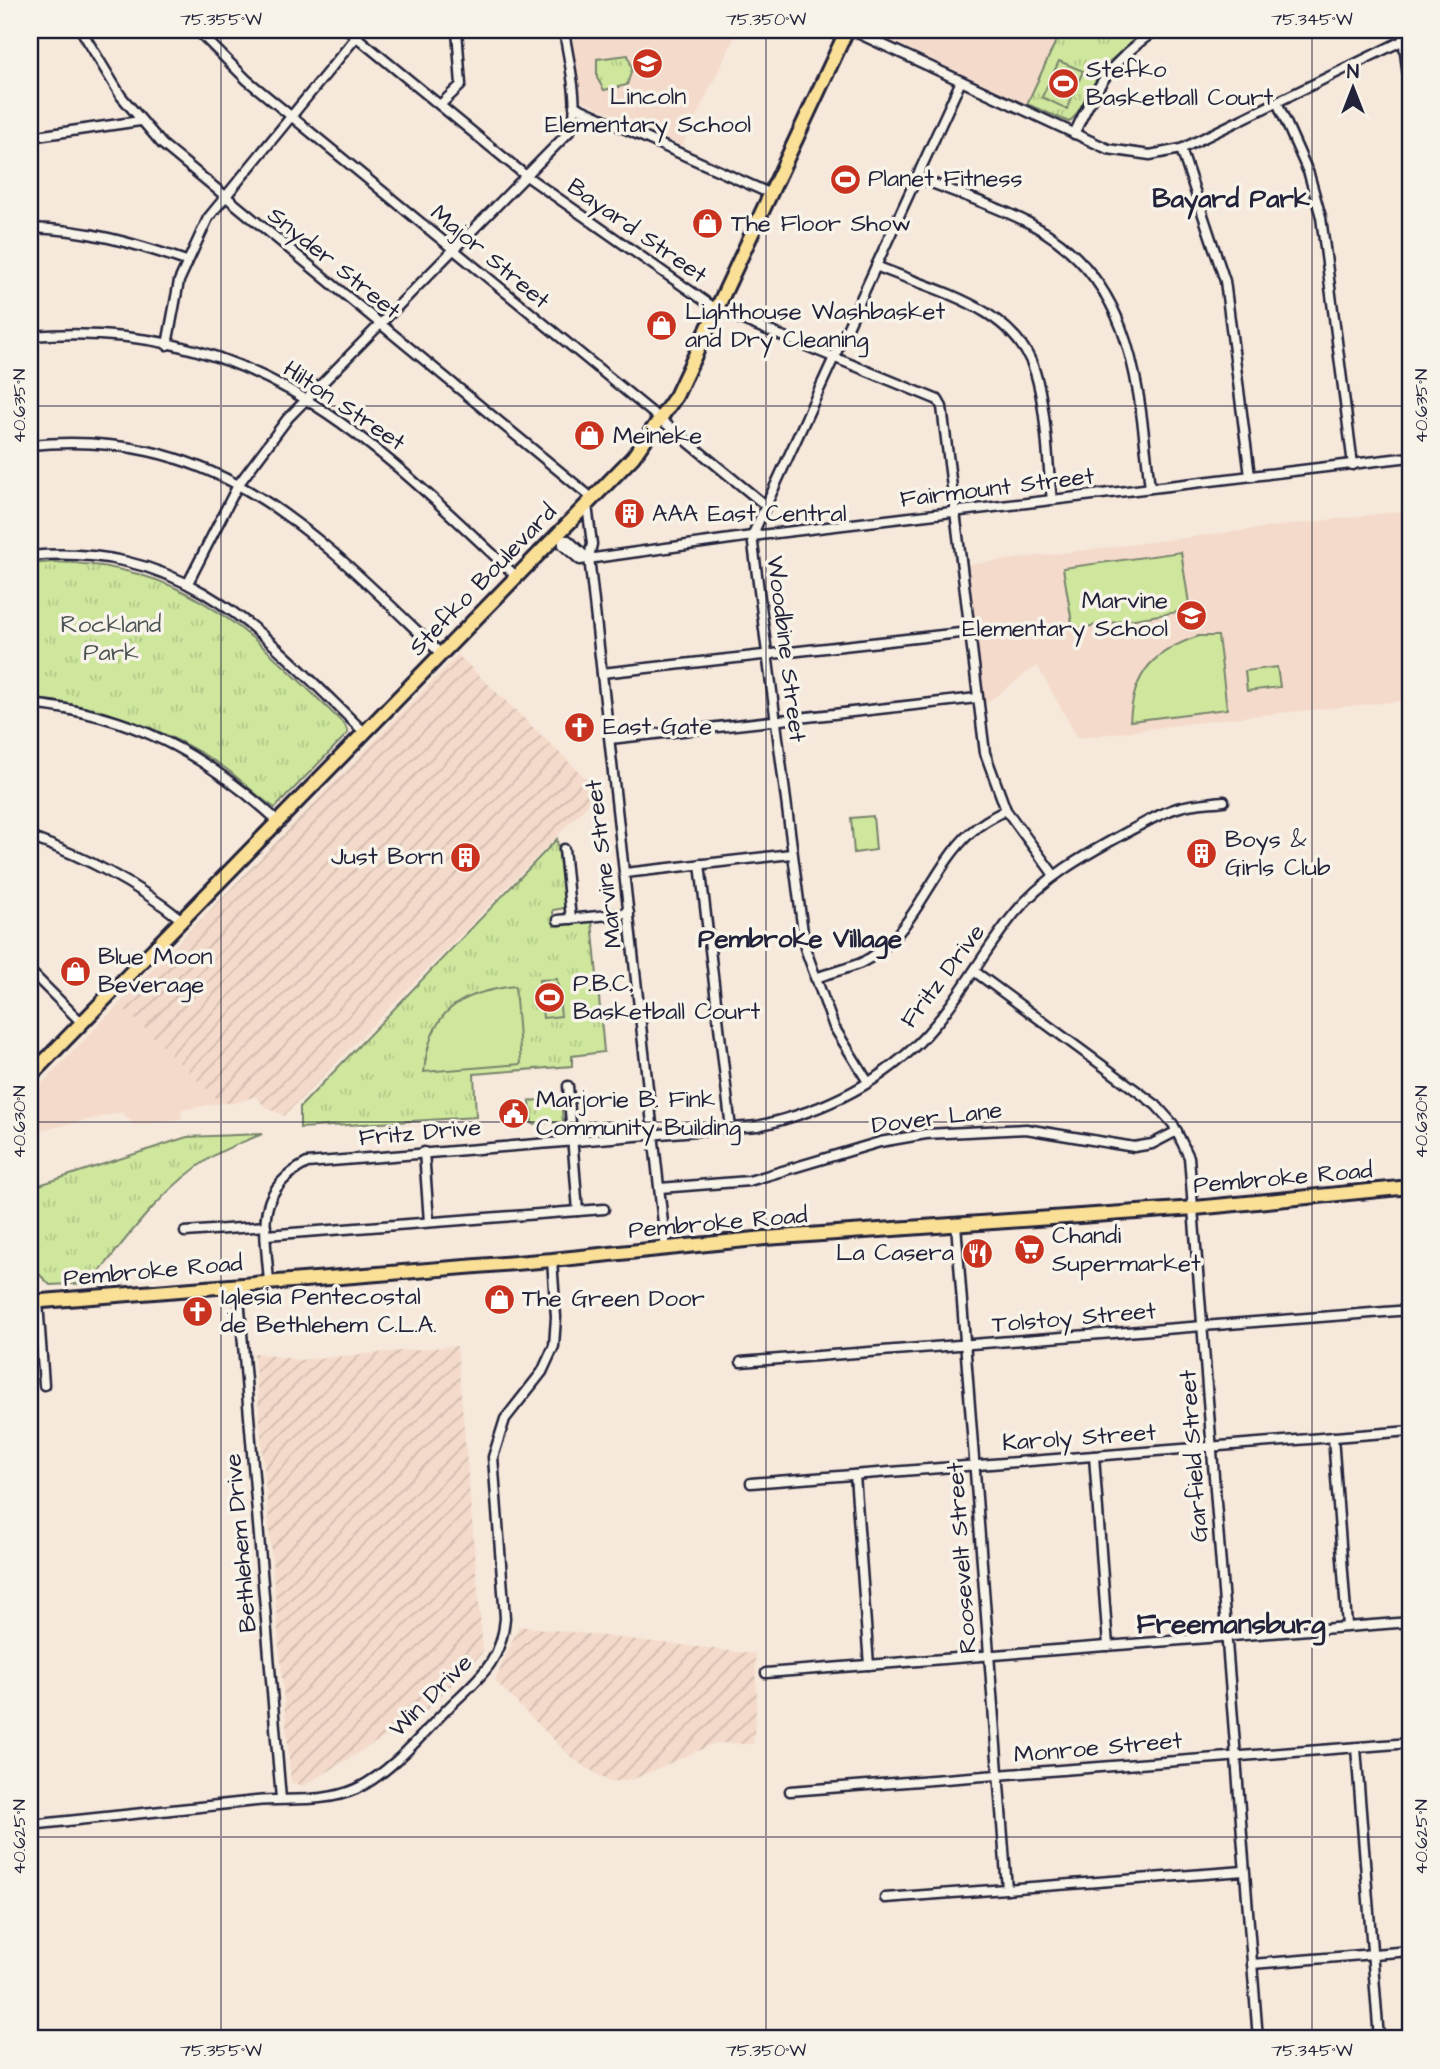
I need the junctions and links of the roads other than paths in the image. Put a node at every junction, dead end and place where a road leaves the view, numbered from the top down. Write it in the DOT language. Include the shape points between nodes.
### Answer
graph roads {
  1 [pos="81,30"];
  2 [pos="197,30"];
  3 [pos="348,30"];
  4 [pos="457,30"];
  5 [pos="564,30"];
  6 [pos="849,30"];
  7 [pos="1156,30"];
  8 [pos="1402,30"];
  9 [pos="359,33"];
  10 [pos="1407,38"];
  11 [pos="961,82"];
  12 [pos="1410,91"];
  13 [pos="1277,102"];
  14 [pos="440,105"];
  15 [pos="574,106"];
  16 [pos="290,116"];
  17 [pos="140,121"];
  18 [pos="1074,134"];
  19 [pos="30,136"];
  20 [pos="1181,149"];
  21 [pos="525,175"];
  22 [pos="918,177"];
  23 [pos="771,194"];
  24 [pos="224,197"];
  25 [pos="30,228"];
  26 [pos="453,250"];
  27 [pos="186,261"];
  28 [pos="876,266"];
  29 [pos="716,309"];
  30 [pos="379,325"];
  31 [pos="30,336"];
  32 [pos="167,345"];
  33 [pos="835,357"];
  34 [pos="307,399"];
  35 [pos="661,421"];
  36 [pos="30,445"];
  37 [pos="1410,457"];
  38 [pos="1353,465"];
  39 [pos="1250,476"];
  40 [pos="239,485"];
  41 [pos="1150,488"];
  42 [pos="1052,500"];
  43 [pos="589,501"];
  44 [pos="766,506"];
  45 [pos="954,512"];
  46 [pos="752,536"];
  47 [pos="559,537"];
  48 [pos="30,556"];
  49 [pos="588,557"];
  50 [pos="516,576"];
  51 [pos="188,583"];
  52 [pos="969,632"];
  53 [pos="441,654"];
  54 [pos="767,654"];
  55 [pos="602,673"];
  56 [pos="977,698"];
  57 [pos="30,704"];
  58 [pos="775,720"];
  59 [pos="365,733"];
  60 [pos="610,738"];
  61 [pos="1224,801"];
  62 [pos="1006,810"];
  63 [pos="278,821"];
  64 [pos="30,837"];
  65 [pos="564,849"];
  66 [pos="791,854"];
  67 [pos="700,864"];
  68 [pos="625,873"];
  69 [pos="1054,875"];
  70 [pos="629,913"];
  71 [pos="571,919"];
  72 [pos="181,920"];
  73 [pos="558,920"];
  74 [pos="30,971"];
  75 [pos="974,971"];
  76 [pos="815,978"];
  77 [pos="82,1023"];
  78 [pos="30,1076"];
  79 [pos="868,1082"];
  80 [pos="568,1086"];
  81 [pos="731,1129"];
  82 [pos="1177,1131"];
  83 [pos="654,1135"];
  84 [pos="572,1141"];
  85 [pos="424,1152"];
  86 [pos="1410,1187"];
  87 [pos="660,1188"];
  88 [pos="1195,1208"];
  89 [pos="604,1209"];
  90 [pos="578,1211"];
  91 [pos="429,1222"];
  92 [pos="956,1224"];
  93 [pos="266,1231"];
  94 [pos="185,1232"];
  95 [pos="666,1250"];
  96 [pos="552,1260"];
  97 [pos="269,1283"];
  98 [pos="238,1285"];
  99 [pos="34,1302"];
  100 [pos="1410,1310"];
  101 [pos="1203,1327"];
  102 [pos="964,1346"];
  103 [pos="741,1362"];
  104 [pos="44,1385"];
  105 [pos="1410,1431"];
  106 [pos="1333,1437"];
  107 [pos="1213,1447"];
  108 [pos="1094,1456"];
  109 [pos="975,1465"];
  110 [pos="855,1475"];
  111 [pos="751,1483"];
  112 [pos="1410,1622"];
  113 [pos="1347,1626"];
  114 [pos="1228,1636"];
  115 [pos="1108,1646"];
  116 [pos="989,1655"];
  117 [pos="869,1665"];
  118 [pos="766,1673"];
  119 [pos="1410,1743"];
  120 [pos="1356,1748"];
  121 [pos="1236,1756"];
  122 [pos="998,1776"];
  123 [pos="790,1791"];
  124 [pos="281,1799"];
  125 [pos="30,1825"];
  126 [pos="1244,1871"];
  127 [pos="1007,1889"];
  128 [pos="885,1898"];
  129 [pos="1410,1951"];
  130 [pos="1373,1954"];
  131 [pos="1252,1964"];
  132 [pos="1258,2039"];
  133 [pos="1379,2039"];
  1 -- 17 [label="street, Snyder Street"];
  2 -- 16 [label="street, Major Street" via="218,55"];
  3 -- 9 [label="street, Bayard Street"];
  4 -- 14 [label="street" via="461,85"];
  5 -- 15 [label="street"];
  6 -- 11 [label="street"];
  6 -- 23 [label="main road, Stefko Boulevard"];
  7 -- 18 [label="street" via="1108,69"];
  8 -- 10 [label="street"];
  9 -- 14 [label="street, Bayard Street"];
  9 -- 16 [label="street"];
  10 -- 12 [label="street"];
  10 -- 13 [label="street"];
  11 -- 18 [label="street"];
  11 -- 22 [label="street, Woodbine Street"];
  13 -- 20 [label="street"];
  13 -- 38 [label="street" via="1309,174 1321,217"];
  14 -- 21 [label="street, Bayard Street"];
  15 -- 21 [label="street" via="570,131"];
  15 -- 23 [label="street"];
  16 -- 24 [label="street"];
  16 -- 26 [label="street, Major Street"];
  17 -- 19 [label="street"];
  17 -- 24 [label="street, Snyder Street"];
  18 -- 20 [label="street" via="1131,154 1158,155"];
  20 -- 39 [label="street" via="1225,281"];
  21 -- 26 [label="street"];
  21 -- 29 [label="street, Bayard Street"];
  22 -- 28 [label="street, Woodbine Street"];
  22 -- 41 [label="street" via="1041,230 1096,281 1120,321 1134,362"];
  23 -- 29 [label="main road, Stefko Boulevard"];
  24 -- 27 [label="street"];
  24 -- 30 [label="street, Snyder Street"];
  25 -- 27 [label="street" via="114,238"];
  26 -- 30 [label="street"];
  26 -- 35 [label="street, Major Street"];
  27 -- 32 [label="street"];
  28 -- 33 [label="street, Woodbine Street"];
  28 -- 42 [label="street" via="979,308 1020,342 1037,380"];
  29 -- 33 [label="street, Bayard Street"];
  29 -- 35 [label="main road, Stefko Boulevard"];
  30 -- 34 [label="street"];
  30 -- 43 [label="street, Snyder Street"];
  31 -- 32 [label="street, Hilton Street" via="102,335"];
  32 -- 34 [label="street, Hilton Street" via="256,371"];
  33 -- 44 [label="street, Woodbine Street"];
  33 -- 45 [label="street, Bayard Street" via="940,402"];
  34 -- 40 [label="street" via="263,448"];
  34 -- 50 [label="street, Hilton Street" via="396,464"];
  35 -- 43 [label="main road, Stefko Boulevard"];
  35 -- 44 [label="street, Major Street"];
  36 -- 40 [label="street" via="81,443 129,449 186,462"];
  37 -- 38 [label="street, Fairmount Street"];
  38 -- 39 [label="street, Fairmount Street"];
  39 -- 41 [label="street, Fairmount Street"];
  40 -- 51 [label="street"];
  40 -- 53 [label="street" via="315,535"];
  41 -- 42 [label="street, Fairmount Street"];
  42 -- 45 [label="street, Fairmount Street"];
  43 -- 47 [label="main road, Stefko Boulevard"];
  43 -- 49 [label="street, Marvine Street" via="592,544"];
  44 -- 46 [label="street, Woodbine Street"];
  45 -- 46 [label="street, Fairmount Street"];
  45 -- 52 [label="street"];
  46 -- 49 [label="street, Fairmount Street"];
  46 -- 54 [label="street, Woodbine Street"];
  47 -- 49 [label="street" via="580,560"];
  47 -- 50 [label="main road, Stefko Boulevard"];
  48 -- 51 [label="street" via="59,553 115,559"];
  49 -- 55 [label="street, Marvine Street"];
  50 -- 53 [label="main road, Stefko Boulevard"];
  51 -- 59 [label="street" via="240,615"];
  52 -- 54 [label="street"];
  52 -- 56 [label="street"];
  53 -- 59 [label="main road, Stefko Boulevard"];
  54 -- 55 [label="street"];
  54 -- 58 [label="street, Woodbine Street"];
  55 -- 60 [label="street, Marvine Street"];
  56 -- 58 [label="street"];
  56 -- 62 [label="street" via="985,753"];
  57 -- 63 [label="street" via="93,714 169,742 218,771"];
  58 -- 60 [label="street"];
  58 -- 66 [label="street, Woodbine Street"];
  59 -- 63 [label="main road, Stefko Boulevard"];
  60 -- 68 [label="street, Marvine Street"];
  61 -- 69 [label="street, Fritz Drive" via="1166,812"];
  62 -- 69 [label="street"];
  62 -- 76 [label="street" via="965,838 905,925 883,947 860,963"];
  63 -- 72 [label="main road, Stefko Boulevard"];
  64 -- 72 [label="street" via="117,874"];
  65 -- 71 [label="street"];
  66 -- 67 [label="street"];
  66 -- 76 [label="street, Woodbine Street" via="805,948"];
  67 -- 68 [label="street"];
  67 -- 81 [label="street"];
  68 -- 70 [label="street, Marvine Street"];
  69 -- 75 [label="street, Fritz Drive" via="1017,911"];
  70 -- 71 [label="street"];
  70 -- 83 [label="street, Marvine Street"];
  71 -- 73 [label="street"];
  72 -- 77 [label="main road, Stefko Boulevard"];
  74 -- 77 [label="street"];
  75 -- 79 [label="street, Fritz Drive" via="927,1034"];
  75 -- 82 [label="street, Garfield Street" via="1134,1087 1163,1111"];
  76 -- 79 [label="street, Woodbine Street" via="834,1027"];
  77 -- 78 [label="main road, Stefko Boulevard"];
  79 -- 81 [label="street, Fritz Drive" via="805,1114"];
  80 -- 84 [label="street"];
  81 -- 83 [label="street, Fritz Drive"];
  82 -- 87 [label="street, Dover Lane" via="1134,1147 1012,1128 926,1134 880,1142 748,1181"];
  82 -- 88 [label="street, Garfield Street" via="1190,1162"];
  83 -- 84 [label="street, Fritz Drive"];
  83 -- 87 [label="street, Marvine Street"];
  84 -- 85 [label="street, Fritz Drive"];
  84 -- 90 [label="street"];
  85 -- 91 [label="street"];
  85 -- 93 [label="street, Fritz Drive" via="307,1163 269,1198"];
  86 -- 88 [label="main road, Pembroke Road"];
  87 -- 95 [label="street, Marvine Street"];
  88 -- 92 [label="main road, Pembroke Road"];
  88 -- 101 [label="street, Garfield Street"];
  89 -- 90 [label="street"];
  90 -- 91 [label="street"];
  91 -- 93 [label="street"];
  92 -- 95 [label="main road, Pembroke Road"];
  92 -- 102 [label="street, Roosevelt Street"];
  93 -- 94 [label="street"];
  93 -- 97 [label="street, Fritz Drive"];
  95 -- 96 [label="main road, Pembroke Road"];
  96 -- 97 [label="main road, Pembroke Road"];
  96 -- 124 [label="street, Win Drive" via="554,1346 542,1372 505,1419 493,1457 505,1597 503,1641 497,1656 373,1778 330,1797"];
  97 -- 98 [label="main road, Pembroke Road"];
  98 -- 99 [label="main road, Pembroke Road"];
  98 -- 124 [label="street, Bethlehem Drive"];
  99 -- 104 [label="street"];
  100 -- 101 [label="street, Tolstoy Street"];
  101 -- 102 [label="street, Tolstoy Street"];
  101 -- 107 [label="street, Garfield Street"];
  102 -- 103 [label="street, Tolstoy Street"];
  102 -- 109 [label="street, Roosevelt Street"];
  105 -- 106 [label="street, Karoly Street"];
  106 -- 107 [label="street, Karoly Street"];
  106 -- 113 [label="street"];
  107 -- 108 [label="street, Karoly Street"];
  107 -- 114 [label="street, Garfield Street"];
  108 -- 109 [label="street, Karoly Street"];
  108 -- 115 [label="street"];
  109 -- 110 [label="street, Karoly Street"];
  109 -- 116 [label="street, Roosevelt Street"];
  110 -- 111 [label="street, Karoly Street"];
  110 -- 117 [label="street"];
  112 -- 113 [label="street"];
  113 -- 114 [label="street"];
  114 -- 115 [label="street"];
  114 -- 121 [label="street, Garfield Street"];
  115 -- 116 [label="street"];
  116 -- 117 [label="street"];
  116 -- 122 [label="street, Roosevelt Street"];
  117 -- 118 [label="street"];
  119 -- 120 [label="street, Monroe Street"];
  120 -- 121 [label="street, Monroe Street"];
  120 -- 130 [label="street"];
  121 -- 122 [label="street, Monroe Street"];
  121 -- 126 [label="street, Garfield Street"];
  122 -- 123 [label="street, Monroe Street"];
  122 -- 127 [label="street, Roosevelt Street"];
  124 -- 125 [label="street, Win Drive"];
  126 -- 127 [label="street"];
  126 -- 131 [label="street, Garfield Street"];
  127 -- 128 [label="street"];
  129 -- 130 [label="street"];
  130 -- 131 [label="street"];
  130 -- 133 [label="street"];
  131 -- 132 [label="street, Garfield Street"];
}
